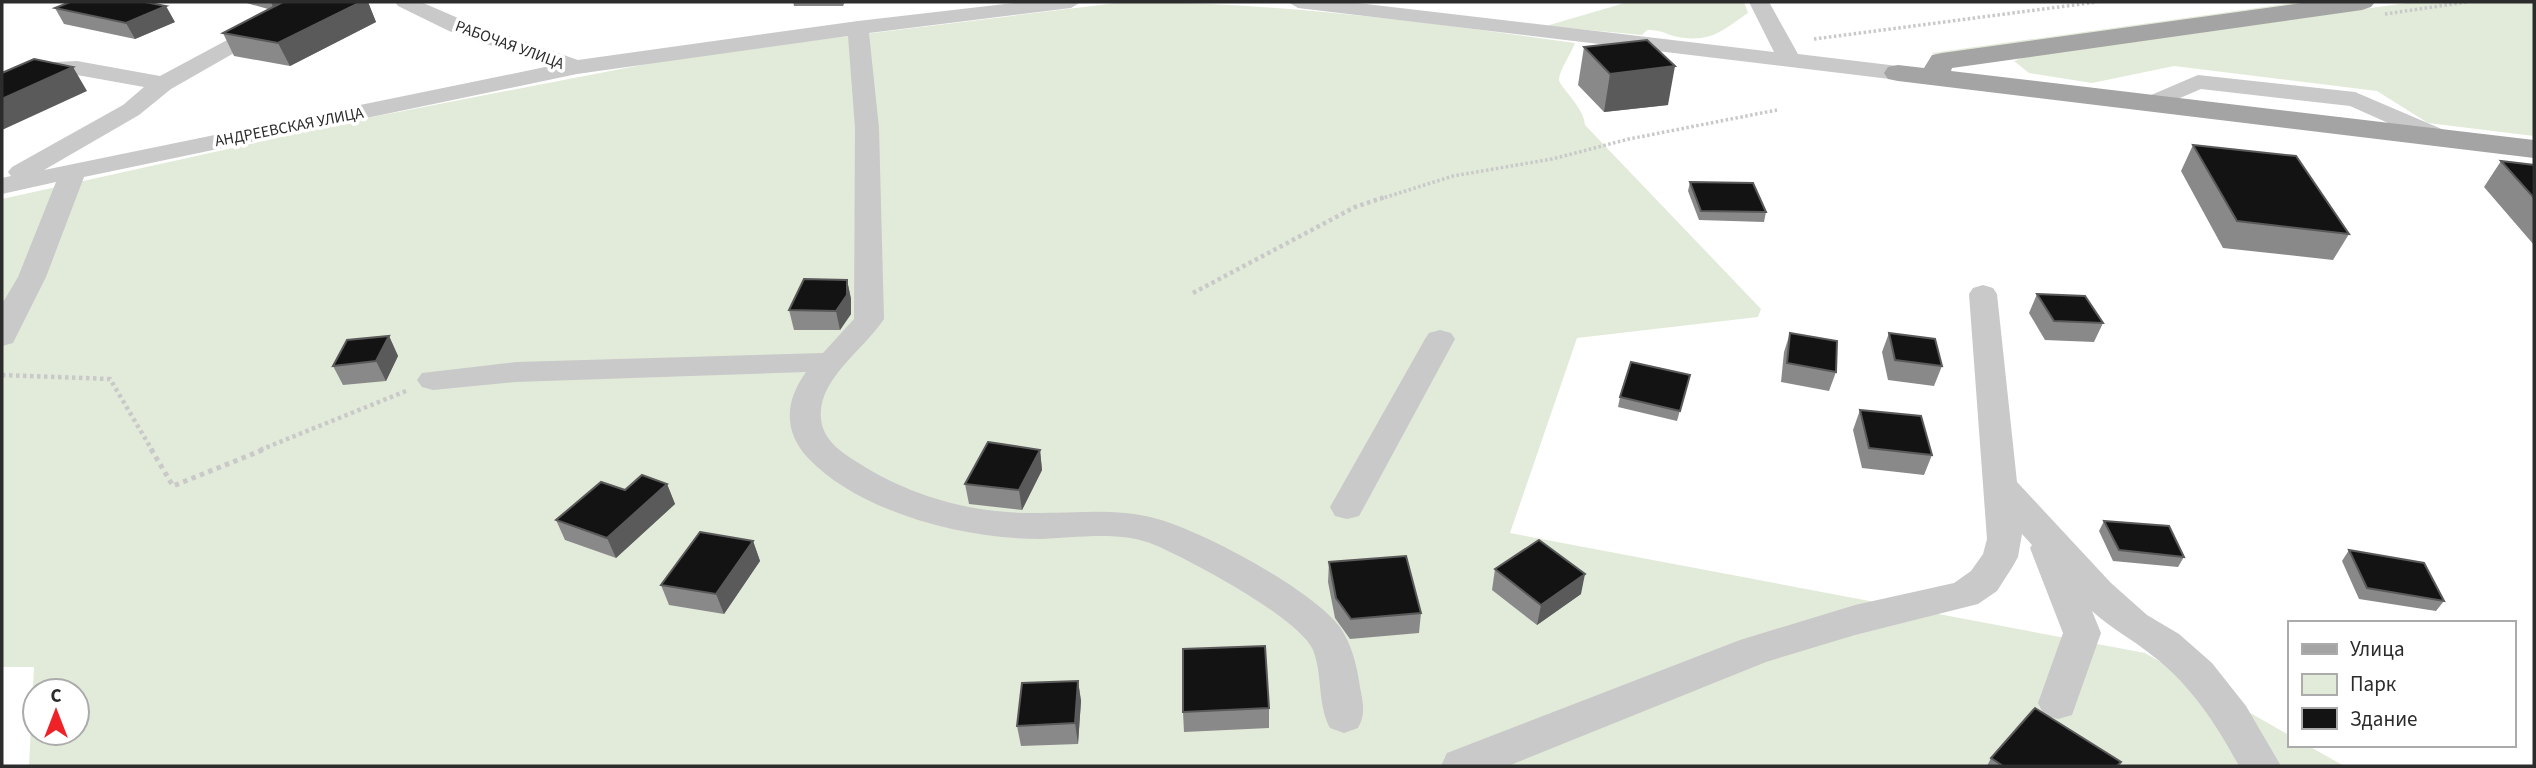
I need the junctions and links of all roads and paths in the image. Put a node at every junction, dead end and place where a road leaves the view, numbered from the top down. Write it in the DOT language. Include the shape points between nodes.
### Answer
graph roads {
  1 [pos="405,2"];
  2 [pos="1072,2"];
  3 [pos="1298,2"];
  4 [pos="1759,2"];
  5 [pos="2097,2"];
  6 [pos="2250,2"];
  7 [pos="2362,2"];
  8 [pos="1330,4"];
  9 [pos="284,19"];
  10 [pos="858,27"];
  11 [pos="1784,51"];
  12 [pos="578,68"];
  13 [pos="1898,72"];
  14 [pos="1933,77"];
  15 [pos="163,85"];
  16 [pos="2,93"];
  17 [pos="1777,110"];
  18 [pos="2534,149"];
  19 [pos="74,170"];
  20 [pos="2,185"];
  21 [pos="1193,293"];
  22 [pos="1983,293"];
  23 [pos="2,337"];
  24 [pos="1440,339"];
  25 [pos="827,362"];
  26 [pos="2,374"];
  27 [pos="433,380"];
  28 [pos="2000,485"];
  29 [pos="1347,507"];
  30 [pos="2043,534"];
  31 [pos="2058,703"];
  32 [pos="1344,716"];
  33 [pos="1462,766"];
  34 [pos="2260,766"];
  1 -- 12 [label="street, РАБОЧАЯ УЛИЦА" via="457,26"];
  2 -- 10 [label="street, АНДРЕЕВСКАЯ УЛИЦА"];
  3 -- 8 [label="street"];
  4 -- 11 [label="street"];
  5 -- 11 [label="path"];
  6 -- 13 [label="main road" via="1922,47"];
  7 -- 14 [label="main road" via="1942,61"];
  8 -- 11 [label="street"];
  9 -- 15 [label="street"];
  10 -- 12 [label="street, АНДРЕЕВСКАЯ УЛИЦА"];
  10 -- 32 [label="street" via="867,128 869,319 861,334 812,383 805,409 806,428 816,449 884,492 942,512 1034,527 1114,524 1153,530 1182,541 1305,615 1326,637 1337,662"];
  11 -- 13 [label="street"];
  12 -- 19 [label="street, АНДРЕЕВСКАЯ УЛИЦА"];
  13 -- 14 [label="main road"];
  14 -- 18 [label="main road"];
  15 -- 16 [label="street" via="77,68 55,69"];
  15 -- 20 [label="street" via="131,110"];
  17 -- 21 [label="path" via="1453,176 1355,206"];
  19 -- 20 [label="street, АНДРЕЕВСКАЯ УЛИЦА"];
  19 -- 23 [label="street" via="32,277"];
  22 -- 28 [label="street"];
  24 -- 29 [label="street"];
  25 -- 27 [label="street" via="516,372"];
  26 -- 27 [label="path" via="110,379 173,486"];
  28 -- 30 [label="street"];
  28 -- 33 [label="street" via="2006,539 2000,558 1984,581 1965,594 1754,651"];
  30 -- 31 [label="street" via="2082,633"];
  30 -- 34 [label="street" via="2134,625 2167,645 2196,671 2221,699"];
}
